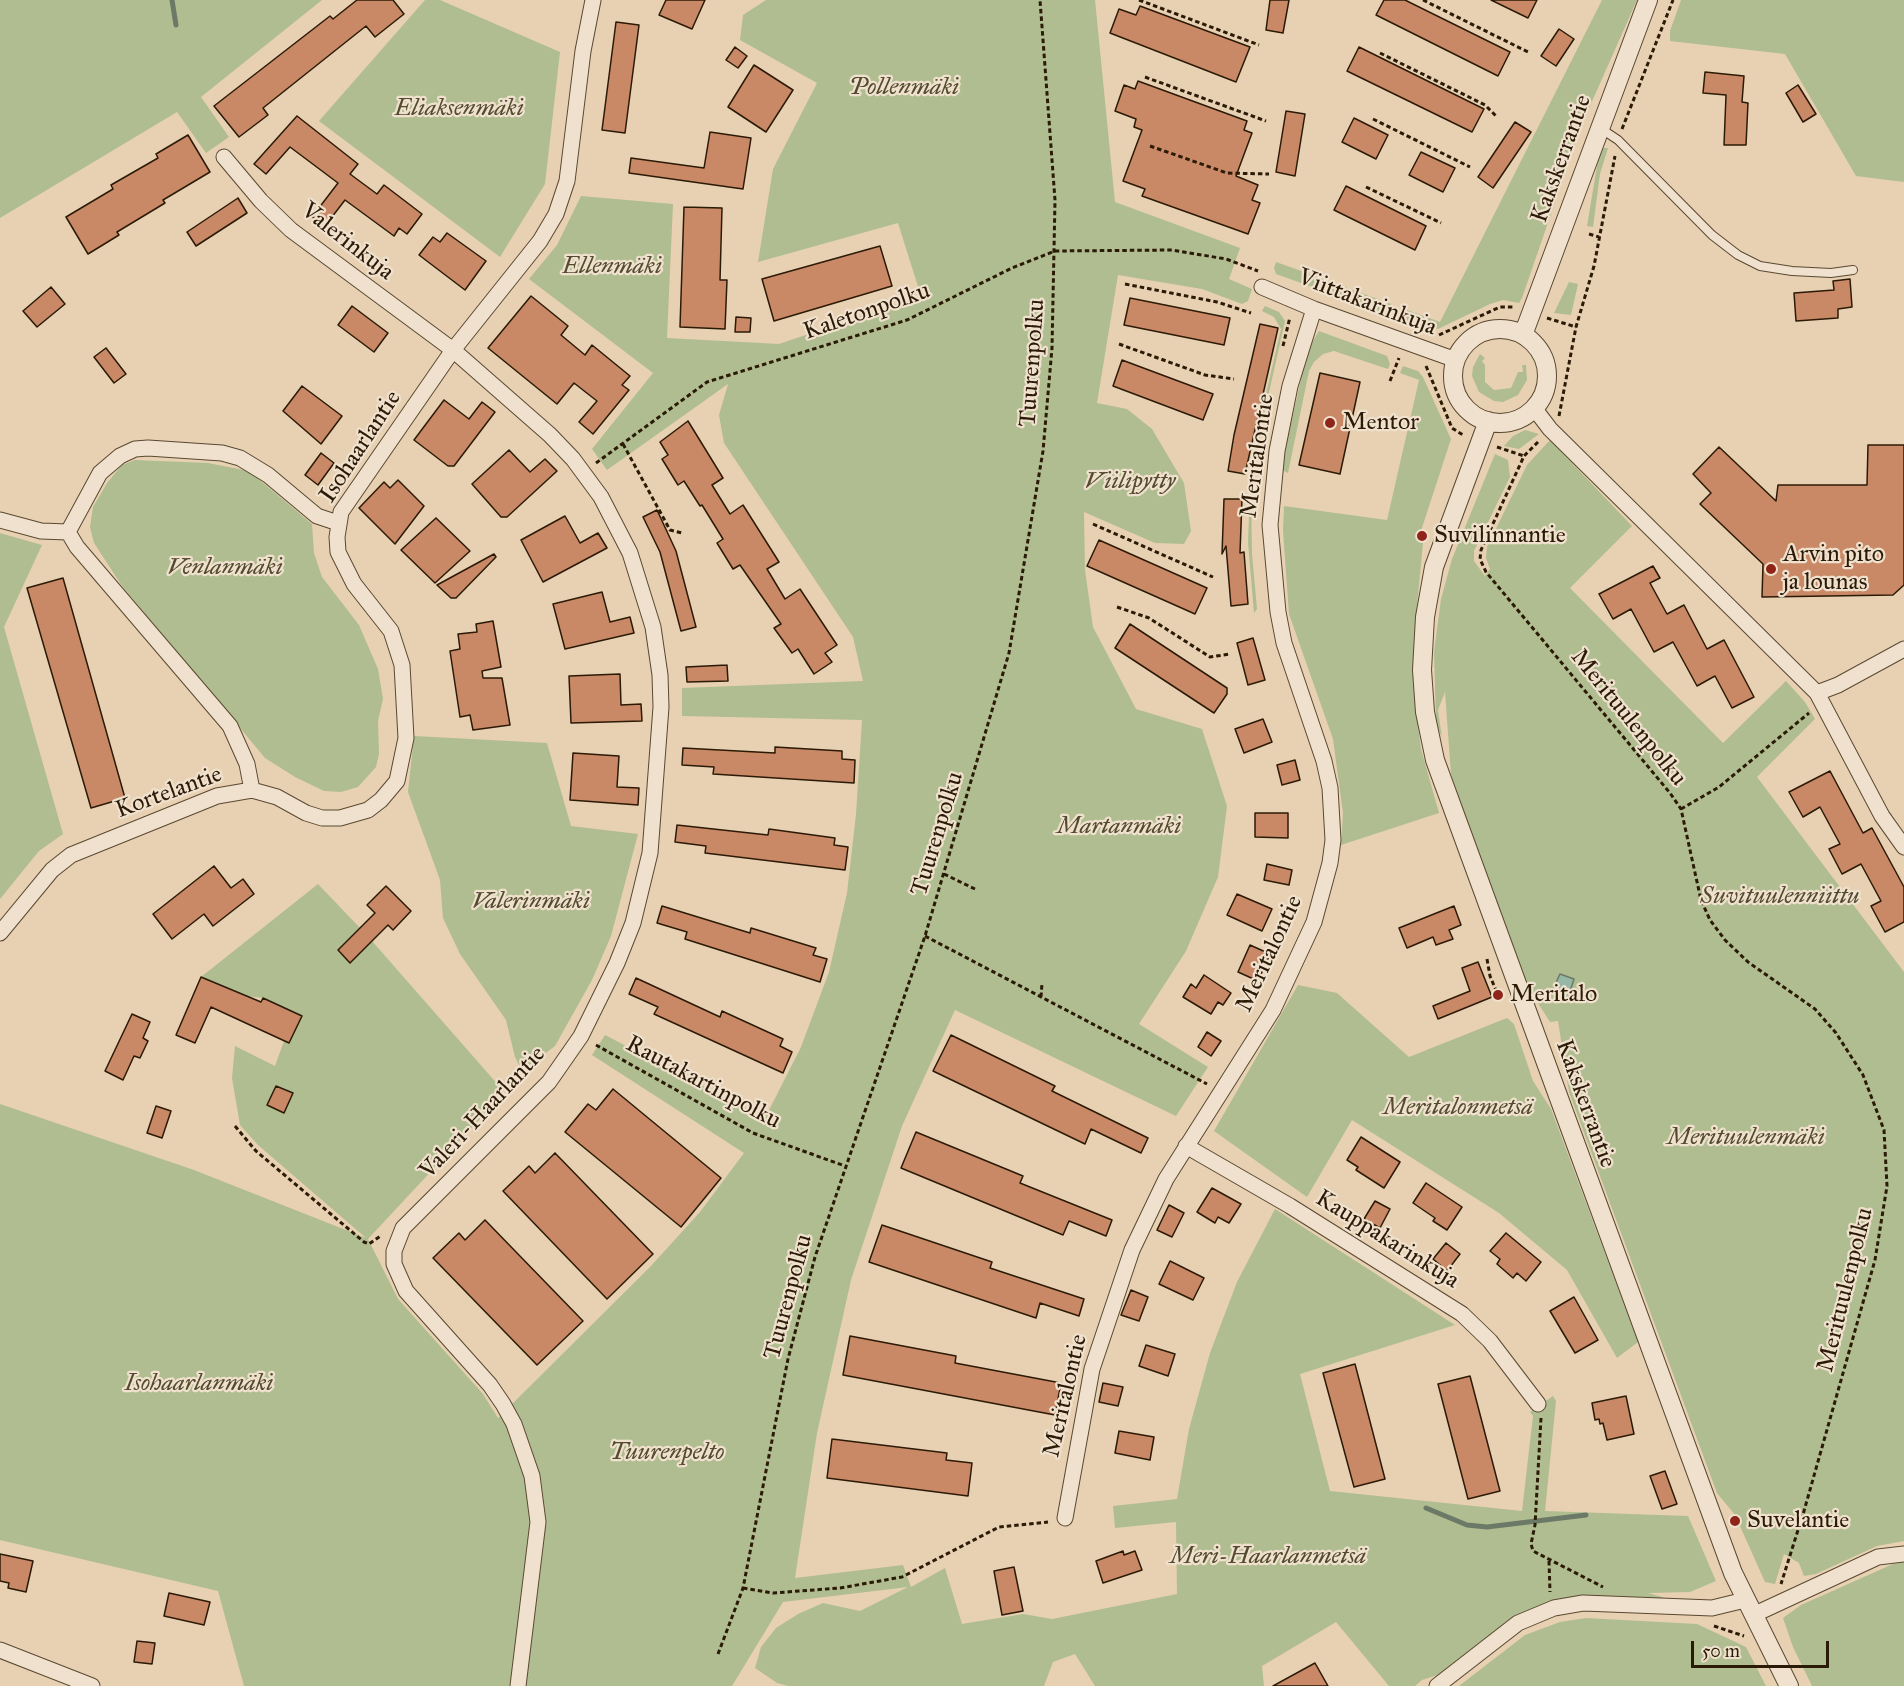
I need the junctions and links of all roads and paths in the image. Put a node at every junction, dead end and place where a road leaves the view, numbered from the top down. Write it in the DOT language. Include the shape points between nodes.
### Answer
graph roads {
  1 [pos="593,0"];
  2 [pos="1040,0"];
  3 [pos="1139,0"];
  4 [pos="1423,0"];
  5 [pos="1648,0"];
  6 [pos="1673,0"];
  7 [pos="1259,45"];
  8 [pos="1380,53"];
  9 [pos="1530,53"];
  10 [pos="1145,77"];
  11 [pos="1496,116"];
  12 [pos="1373,119"];
  13 [pos="1266,121"];
  14 [pos="1599,127"];
  15 [pos="1618,140"];
  16 [pos="1150,146"];
  17 [pos="224,157"];
  18 [pos="1470,167"];
  19 [pos="1269,174"];
  20 [pos="1366,187"];
  21 [pos="1441,223"];
  22 [pos="1589,234"];
  23 [pos="1599,237"];
  24 [pos="1055,251"];
  25 [pos="1234,262"];
  26 [pos="1853,270"];
  27 [pos="1125,284"];
  28 [pos="1262,287"];
  29 [pos="1515,308"];
  30 [pos="1314,309"];
  31 [pos="1286,312"];
  32 [pos="1251,313"];
  33 [pos="1550,319"];
  34 [pos="1576,327"];
  35 [pos="1523,335"];
  36 [pos="1435,342"];
  37 [pos="1119,344"];
  38 [pos="1283,349"];
  39 [pos="453,350"];
  40 [pos="1400,357"];
  41 [pos="1456,360"];
  42 [pos="1428,361"];
  43 [pos="1234,379"];
  44 [pos="1390,381"];
  45 [pos="1534,408"];
  46 [pos="1488,422"];
  47 [pos="1557,422"];
  48 [pos="1464,435"];
  49 [pos="1545,435"];
  50 [pos="623,444"];
  51 [pos="1499,447"];
  52 [pos="1524,456"];
  53 [pos="591,458"];
  54 [pos="601,460"];
  55 [pos="601,471"];
  56 [pos="0,520"];
  57 [pos="338,524"];
  58 [pos="1092,524"];
  59 [pos="68,532"];
  60 [pos="682,533"];
  61 [pos="1213,576"];
  62 [pos="1117,606"];
  63 [pos="1904,649"];
  64 [pos="1230,654"];
  65 [pos="1820,697"];
  66 [pos="252,790"];
  67 [pos="1681,809"];
  68 [pos="1904,847"];
  69 [pos="944,874"];
  70 [pos="975,889"];
  71 [pos="0,933"];
  72 [pos="925,936"];
  73 [pos="1486,952"];
  74 [pos="1042,983"];
  75 [pos="1498,994"];
  76 [pos="1041,996"];
  77 [pos="581,1036"];
  78 [pos="1201,1093"];
  79 [pos="235,1126"];
  80 [pos="1186,1146"];
  81 [pos="846,1166"];
  82 [pos="384,1232"];
  83 [pos="1538,1404"];
  84 [pos="1065,1518"];
  85 [pos="1904,1554"];
  86 [pos="1549,1561"];
  87 [pos="743,1588"];
  88 [pos="1605,1588"];
  89 [pos="1780,1588"];
  90 [pos="1749,1607"];
  91 [pos="1554,1608"];
  92 [pos="0,1650"];
  93 [pos="718,1654"];
  94 [pos="92,1686"];
  95 [pos="518,1686"];
  96 [pos="1437,1686"];
  97 [pos="1789,1686"];
  1 -- 39 [label="street, Isohaarlantie" via="561,201 540,241"];
  2 -- 24 [label="path, Tuurenpolku" via="1055,200"];
  3 -- 7 [label="path"];
  4 -- 9 [label="path"];
  5 -- 14 [label="street, Kakskerrantie"];
  6 -- 15 [label="path"];
  8 -- 11 [label="path" via="1485,105"];
  10 -- 13 [label="path"];
  12 -- 18 [label="path"];
  14 -- 15 [label="lane"];
  14 -- 35 [label="street, Kakskerrantie"];
  15 -- 23 [label="path"];
  15 -- 26 [label="lane" via="1712,235 1738,255 1760,266 1792,271"];
  16 -- 19 [label="path" via="1227,173"];
  17 -- 39 [label="street, Valerinkuja" via="291,230"];
  20 -- 21 [label="path"];
  22 -- 23 [label="path"];
  23 -- 34 [label="path"];
  24 -- 25 [label="path, Kaletonpolku" via="1172,250"];
  24 -- 50 [label="path, Kaletonpolku" via="907,320 707,382"];
  24 -- 69 [label="path, Tuurenpolku" via="1043,452 1026,563 1009,653"];
  27 -- 32 [label="path" via="1217,302"];
  28 -- 30 [label="street, Viittakarinkuja"];
  29 -- 36 [label="path" via="1500,307 1444,331"];
  30 -- 41 [label="street, Viittakarinkuja"];
  30 -- 80 [label="street, Meritalontie" via="1290,386 1277,452 1270,525 1284,643 1330,788 1330,862 1314,922 1278,999"];
  31 -- 38 [label="path" via="1290,317"];
  33 -- 34 [label="path"];
  34 -- 47 [label="path"];
  35 -- 41 [label="street" via="1502,329 1480,334"];
  35 -- 45 [label="street" via="1539,350 1547,372 1544,394"];
  37 -- 43 [label="path" via="1205,375"];
  39 -- 57 [label="street, Isohaarlantie" via="346,502"];
  39 -- 77 [label="street, Valeri-Haarlantie" via="550,435 601,497 639,576 653,627 661,707 650,853 633,923"];
  40 -- 44 [label="path"];
  41 -- 46 [label="street" via="1453,380 1460,402"];
  42 -- 48 [label="path" via="1427,374 1452,428"];
  45 -- 46 [label="street" via="1510,422"];
  45 -- 65 [label="street" via="1550,429"];
  46 -- 90 [label="street, Kakskerrantie" via="1434,567 1425,617 1422,670 1425,712 1435,760 1684,1442"];
  49 -- 52 [label="path, Merituulenpolku"];
  50 -- 54 [label="path, Kaletonpolku"];
  50 -- 60 [label="path" via="670,530"];
  51 -- 52 [label="path"];
  52 -- 67 [label="path, Merituulenpolku" via="1480,559 1486,572"];
  53 -- 55 [label="path"];
  56 -- 59 [label="street" via="41,531"];
  57 -- 59 [label="street" via="317,516 268,475 240,458 222,453 148,448 135,449 106,467"];
  57 -- 66 [label="street, Isohaarlantie" via="338,552 344,567 381,614 399,649 406,714 404,760 397,781 381,800 368,810 340,818 306,813 277,797"];
  58 -- 61 [label="path"];
  59 -- 66 [label="street, Kortelantie" via="230,726 244,756"];
  62 -- 64 [label="path" via="1149,618 1210,657"];
  63 -- 65 [label="street"];
  65 -- 67 [label="path" via="1719,787"];
  65 -- 68 [label="street" via="1882,816"];
  66 -- 71 [label="street, Kortelantie" via="217,796 71,855 52,870"];
  67 -- 89 [label="path, Merituulenpolku" via="1701,900 1710,920 1748,962 1815,1010 1836,1034 1875,1102 1886,1149 1887,1186 1875,1260"];
  69 -- 70 [label="path"];
  69 -- 72 [label="path, Tuurenpolku"];
  72 -- 76 [label="path"];
  72 -- 81 [label="path, Tuurenpolku"];
  73 -- 75 [label="path"];
  74 -- 76 [label="path"];
  76 -- 78 [label="path" via="1207,1084"];
  77 -- 81 [label="path, Rautakartinpolku" via="753,1133"];
  77 -- 95 [label="street, Valeri-Haarlantie" via="524,1110 403,1228 394,1251 394,1264 406,1291 503,1404 532,1476 538,1522"];
  79 -- 82 [label="path" via="256,1151 364,1242 369,1244"];
  80 -- 83 [label="street, Kauppakarinkuja" via="1462,1314 1490,1341"];
  80 -- 84 [label="street, Meritalontie" via="1132,1250 1104,1327 1082,1412"];
  81 -- 87 [label="path, Tuurenpolku" via="815,1257 788,1359"];
  83 -- 86 [label="path" via="1541,1416 1532,1544 1533,1551"];
  84 -- 87 [label="path" via="999,1527 902,1576 806,1591 773,1593"];
  85 -- 90 [label="street" via="1878,1557"];
  86 -- 88 [label="path" via="1563,1564"];
  86 -- 91 [label="path"];
  87 -- 93 [label="path, Tuurenpolku"];
  90 -- 91 [label="street" via="1583,1603"];
  90 -- 97 [label="street, Kakskerrantie"];
  91 -- 96 [label="street" via="1518,1623"];
  92 -- 94 [label="street"];
}
